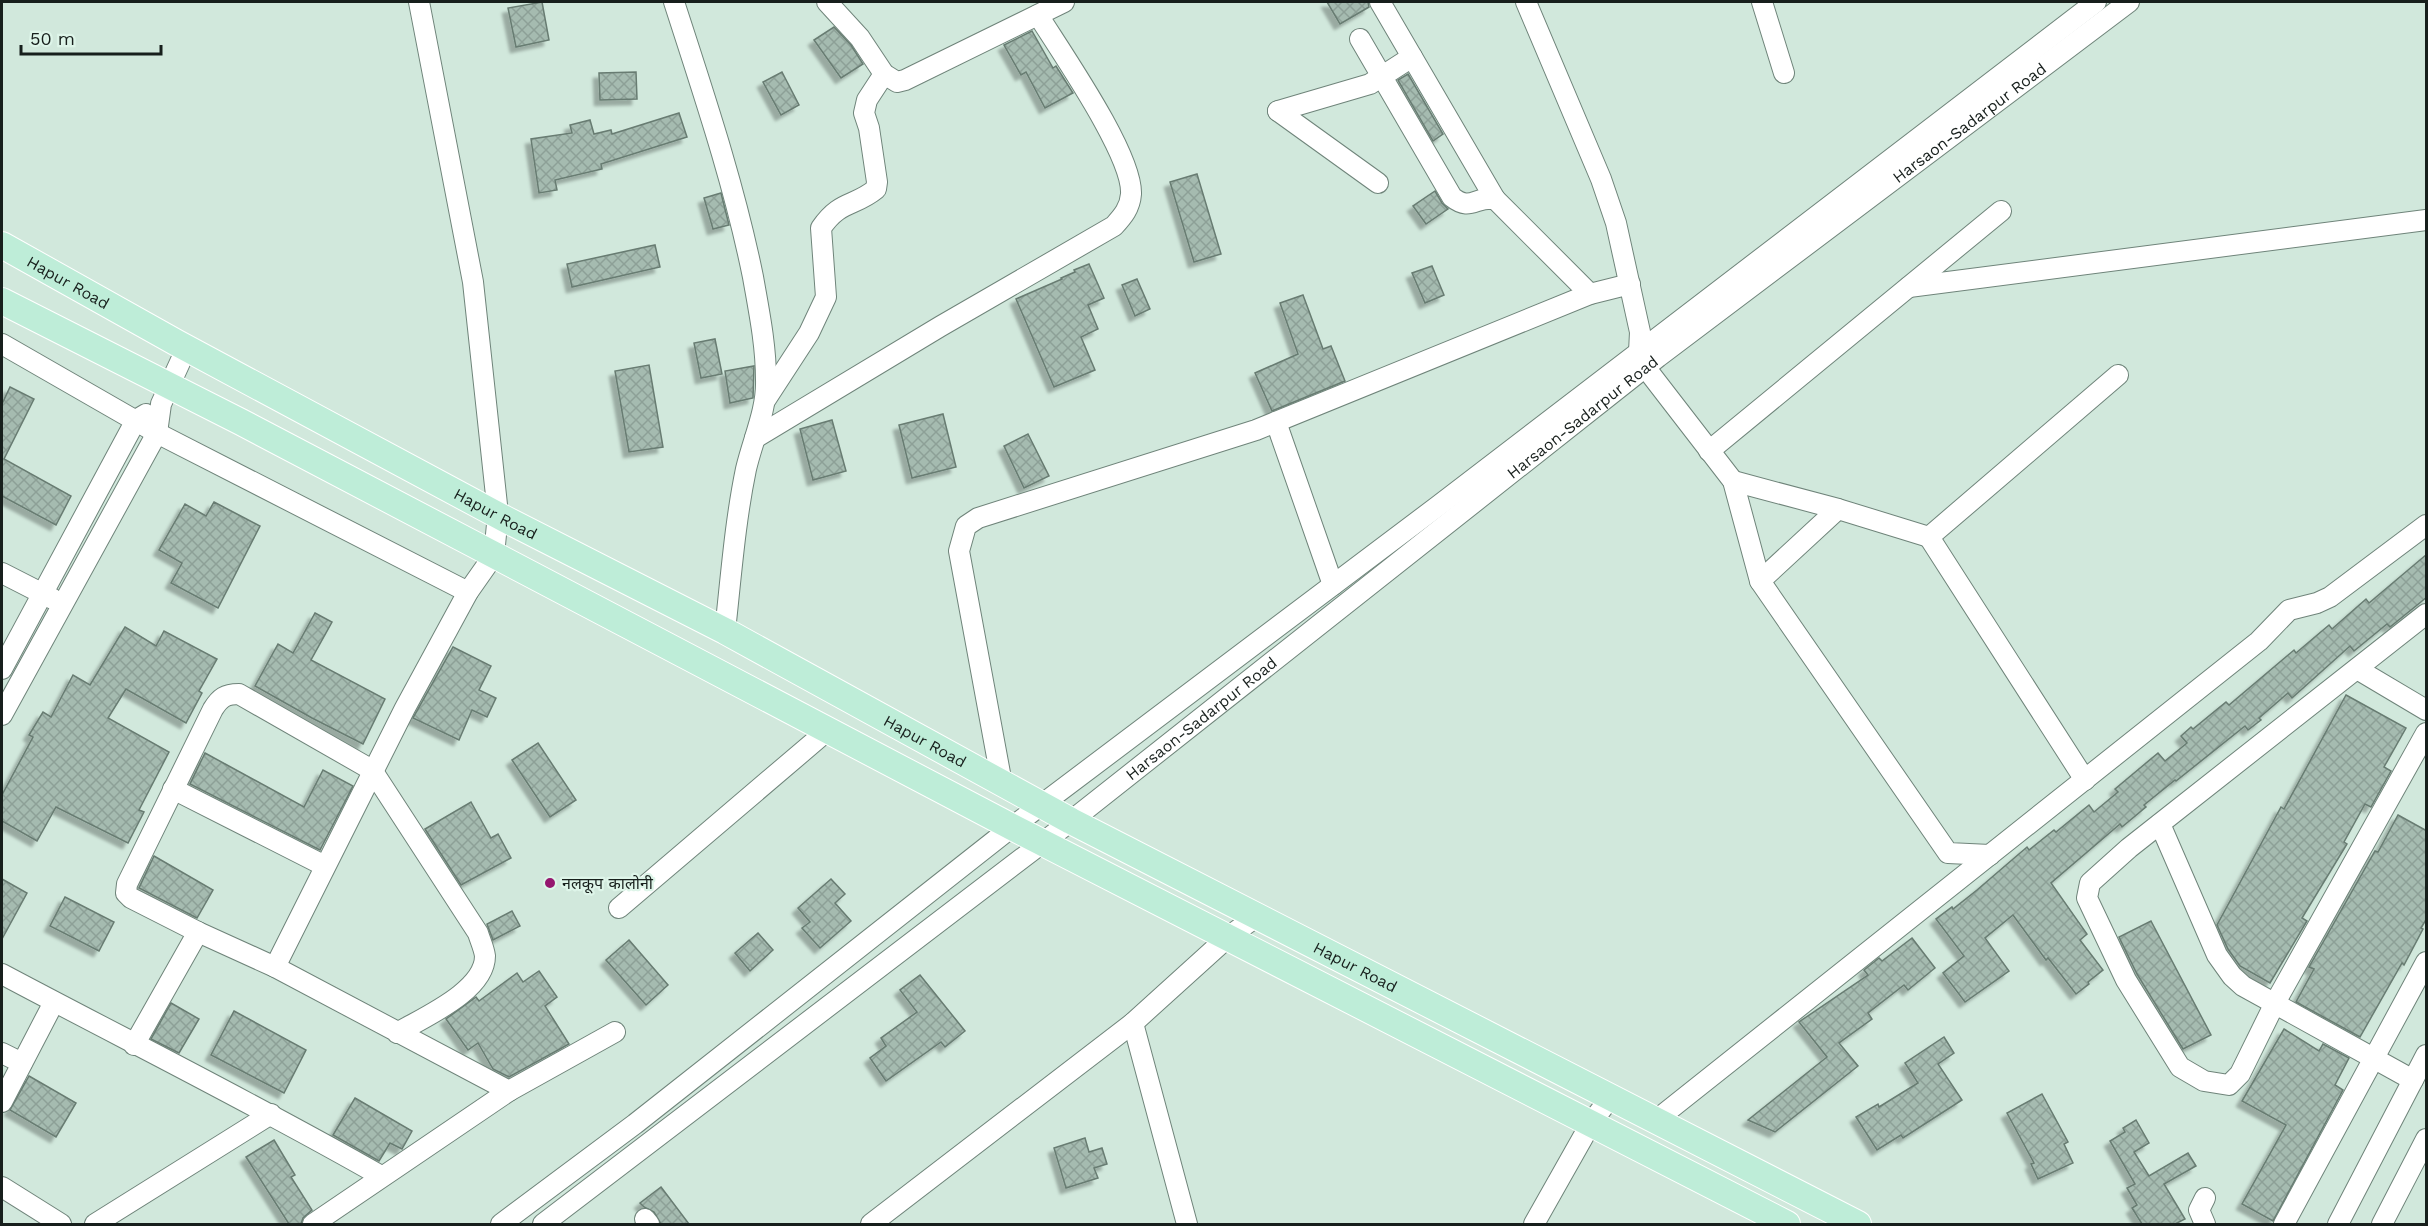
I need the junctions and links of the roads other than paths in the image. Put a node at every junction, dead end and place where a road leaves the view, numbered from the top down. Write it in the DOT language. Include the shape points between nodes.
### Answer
graph roads {
  1 [pos="419,2"];
  2 [pos="674,2"];
  3 [pos="827,2"];
  4 [pos="1064,2"];
  5 [pos="1380,2"];
  6 [pos="1526,2"];
  7 [pos="1762,2"];
  8 [pos="2096,2"];
  9 [pos="2129,2"];
  10 [pos="1038,15"];
  11 [pos="1360,39"];
  12 [pos="1412,57"];
  13 [pos="1784,73"];
  14 [pos="884,74"];
  15 [pos="1382,76"];
  16 [pos="1378,183"];
  17 [pos="1495,199"];
  18 [pos="2001,211"];
  19 [pos="2427,220"];
  20 [pos="2,245"];
  21 [pos="1630,284"];
  22 [pos="1909,287"];
  23 [pos="1590,294"];
  24 [pos="2,301"];
  25 [pos="2,344"];
  26 [pos="187,347"];
  27 [pos="1642,359"];
  28 [pos="2118,375"];
  29 [pos="165,395"];
  30 [pos="765,401"];
  31 [pos="136,420"];
  32 [pos="1275,422"];
  33 [pos="157,433"];
  34 [pos="755,438"];
  35 [pos="1709,451"];
  36 [pos="1733,481"];
  37 [pos="1838,509"];
  38 [pos="498,514"];
  39 [pos="2427,525"];
  40 [pos="1929,537"];
  41 [pos="494,555"];
  42 [pos="2,573"];
  43 [pos="1760,581"];
  44 [pos="1333,585"];
  45 [pos="468,592"];
  46 [pos="42,593"];
  47 [pos="62,603"];
  48 [pos="2427,614"];
  49 [pos="725,631"];
  50 [pos="2,669"];
  51 [pos="2357,669"];
  52 [pos="2427,710"];
  53 [pos="2,715"];
  54 [pos="828,730"];
  55 [pos="2427,733"];
  56 [pos="372,770"];
  57 [pos="2085,780"];
  58 [pos="1002,784"];
  59 [pos="173,789"];
  60 [pos="1041,804"];
  61 [pos="1071,821"];
  62 [pos="2160,824"];
  63 [pos="1012,826"];
  64 [pos="1043,843"];
  65 [pos="1990,855"];
  66 [pos="325,866"];
  67 [pos="619,908"];
  68 [pos="1256,917"];
  69 [pos="198,932"];
  70 [pos="1228,937"];
  71 [pos="2427,962"];
  72 [pos="275,967"];
  73 [pos="2,974"];
  74 [pos="54,1002"];
  75 [pos="2275,1003"];
  76 [pos="1133,1023"];
  77 [pos="615,1032"];
  78 [pos="398,1033"];
  79 [pos="134,1045"];
  80 [pos="2,1053"];
  81 [pos="2427,1055"];
  82 [pos="2375,1059"];
  83 [pos="22,1064"];
  84 [pos="2413,1080"];
  85 [pos="509,1091"];
  86 [pos="1610,1098"];
  87 [pos="2,1102"];
  88 [pos="271,1114"];
  89 [pos="1655,1121"];
  90 [pos="1591,1123"];
  91 [pos="2427,1139"];
  92 [pos="381,1176"];
  93 [pos="2,1187"];
  94 [pos="2205,1198"];
  95 [pos="61,1224"];
  96 [pos="95,1224"];
  97 [pos="313,1224"];
  98 [pos="501,1224"];
  99 [pos="543,1224"];
  100 [pos="871,1224"];
  101 [pos="1187,1224"];
  102 [pos="1534,1224"];
  103 [pos="1787,1224"];
  104 [pos="1858,1224"];
  105 [pos="2205,1224"];
  106 [pos="2284,1224"];
  107 [pos="2338,1224"];
  108 [pos="2382,1224"];
  1 -- 38 [label="street" via="472,282"];
  2 -- 30 [label="street" via="744,235 764,346"];
  3 -- 14 [label="street" via="860,38"];
  4 -- 10 [label="street"];
  5 -- 12 [label="street"];
  6 -- 21 [label="street" via="1601,179"];
  7 -- 13 [label="street"];
  8 -- 27 [label="street, Harsaon-Sadarpur Road"];
  9 -- 27 [label="street, Harsaon-Sadarpur Road"];
  10 -- 14 [label="street" via="905,80 897,82"];
  10 -- 34 [label="street" via="1108,129 1125,167 1131,187 1126,212 1114,226"];
  11 -- 15 [label="street"];
  12 -- 15 [label="street"];
  12 -- 17 [label="street"];
  14 -- 30 [label="street" via="867,100 864,113 878,182 876,189 837,210 821,228 826,297 809,333"];
  15 -- 16 [label="street" via="1370,84 1278,111"];
  15 -- 17 [label="street" via="1452,197 1467,205"];
  17 -- 23 [label="street"];
  18 -- 22 [label="street"];
  19 -- 22 [label="street"];
  20 -- 26 [label="main road, Hapur Road"];
  21 -- 23 [label="street"];
  21 -- 27 [label="street"];
  22 -- 35 [label="street"];
  23 -- 32 [label="street"];
  24 -- 29 [label="main road, Hapur Road"];
  25 -- 31 [label="street"];
  26 -- 29 [label="street"];
  26 -- 38 [label="main road, Hapur Road"];
  27 -- 35 [label="street"];
  27 -- 44 [label="street, Harsaon-Sadarpur Road"];
  27 -- 61 [label="street, Harsaon-Sadarpur Road"];
  28 -- 40 [label="street"];
  29 -- 31 [label="street"];
  29 -- 33 [label="street"];
  29 -- 41 [label="main road, Hapur Road"];
  30 -- 34 [label="street"];
  31 -- 33 [label="street"];
  31 -- 46 [label="street"];
  32 -- 44 [label="street"];
  32 -- 58 [label="street" via="978,518 966,526 959,551"];
  33 -- 45 [label="street"];
  33 -- 47 [label="street"];
  34 -- 49 [label="street" via="737,522"];
  35 -- 36 [label="street"];
  36 -- 37 [label="street"];
  36 -- 43 [label="street"];
  37 -- 40 [label="street"];
  37 -- 43 [label="street"];
  38 -- 41 [label="street"];
  38 -- 49 [label="main road, Hapur Road"];
  39 -- 57 [label="street" via="2330,597 2289,610 2259,641"];
  40 -- 57 [label="street"];
  41 -- 45 [label="street"];
  41 -- 54 [label="main road, Hapur Road"];
  42 -- 46 [label="street"];
  43 -- 65 [label="street" via="1948,853"];
  44 -- 60 [label="street, Harsaon-Sadarpur Road"];
  45 -- 56 [label="street"];
  46 -- 47 [label="street"];
  46 -- 50 [label="street"];
  47 -- 53 [label="street"];
  48 -- 51 [label="street"];
  49 -- 58 [label="main road, Hapur Road"];
  51 -- 52 [label="street"];
  51 -- 62 [label="street"];
  54 -- 63 [label="main road, Hapur Road"];
  54 -- 67 [label="street"];
  55 -- 75 [label="street"];
  56 -- 59 [label="street" via="239,694 228,694 213,709"];
  56 -- 66 [label="street"];
  56 -- 78 [label="street" via="478,933 485,956 482,972 463,993"];
  57 -- 65 [label="street"];
  58 -- 60 [label="main road, Hapur Road"];
  59 -- 66 [label="street"];
  59 -- 69 [label="street" via="126,893"];
  60 -- 61 [label="main road, Hapur Road"];
  60 -- 63 [label="street, Harsaon-Sadarpur Road"];
  61 -- 64 [label="street, Harsaon-Sadarpur Road"];
  61 -- 68 [label="main road, Hapur Road"];
  62 -- 75 [label="street" via="2217,955 2242,986"];
  62 -- 75 [label="street" via="2090,883 2087,898 2126,980 2180,1067 2204,1081 2229,1085 2240,1074"];
  63 -- 64 [label="main road, Hapur Road"];
  63 -- 98 [label="street, Harsaon-Sadarpur Road" via="635,1124"];
  64 -- 70 [label="main road, Hapur Road"];
  64 -- 99 [label="street, Harsaon-Sadarpur Road"];
  65 -- 89 [label="street"];
  66 -- 72 [label="street"];
  68 -- 70 [label="street"];
  68 -- 86 [label="main road, Hapur Road"];
  69 -- 72 [label="street"];
  69 -- 79 [label="street"];
  70 -- 76 [label="street"];
  70 -- 90 [label="main road, Hapur Road"];
  71 -- 82 [label="street"];
  72 -- 78 [label="street"];
  73 -- 74 [label="street"];
  74 -- 79 [label="street"];
  74 -- 83 [label="street"];
  75 -- 82 [label="street"];
  76 -- 100 [label="street"];
  76 -- 101 [label="street"];
  77 -- 85 [label="street"];
  78 -- 85 [label="street"];
  79 -- 88 [label="street"];
  80 -- 83 [label="street"];
  81 -- 84 [label="street"];
  82 -- 84 [label="street"];
  82 -- 106 [label="street"];
  83 -- 87 [label="street"];
  84 -- 107 [label="street"];
  85 -- 92 [label="street"];
  86 -- 89 [label="main road, Hapur Road"];
  86 -- 90 [label="street"];
  88 -- 92 [label="street"];
  88 -- 96 [label="street"];
  89 -- 104 [label="main road, Hapur Road"];
  90 -- 102 [label="street"];
  90 -- 103 [label="main road, Hapur Road"];
  91 -- 108 [label="street"];
  92 -- 97 [label="street"];
  93 -- 95 [label="street"];
  94 -- 105 [label="street" via="2199,1210"];
}
